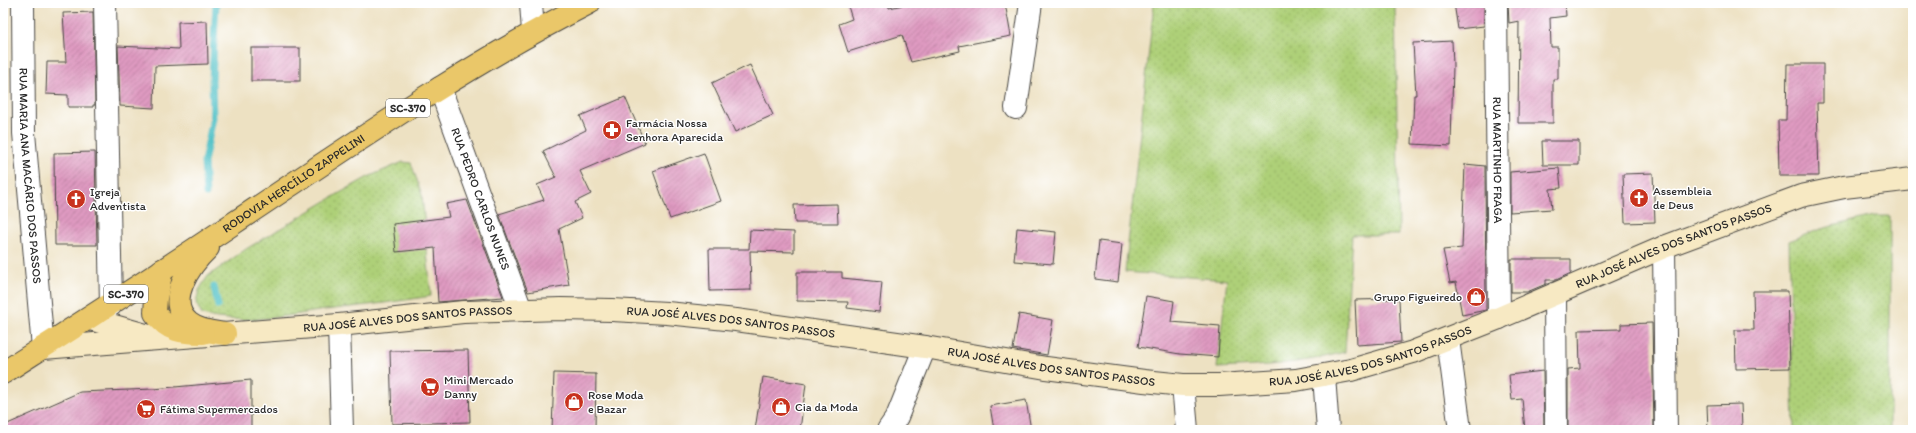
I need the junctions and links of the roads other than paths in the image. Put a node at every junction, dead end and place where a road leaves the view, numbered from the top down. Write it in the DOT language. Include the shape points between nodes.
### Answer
graph roads {
  1 [pos="23,3"];
  2 [pos="105,3"];
  3 [pos="531,3"];
  4 [pos="589,3"];
  5 [pos="1031,3"];
  6 [pos="1496,3"];
  7 [pos="533,32"];
  8 [pos="440,88"];
  9 [pos="1016,108"];
  10 [pos="1913,179"];
  11 [pos="233,224"];
  12 [pos="1664,247"];
  13 [pos="162,270"];
  14 [pos="1555,294"];
  15 [pos="111,305"];
  16 [pos="521,310"];
  17 [pos="90,318"];
  18 [pos="1499,318"];
  19 [pos="339,325"];
  20 [pos="225,334"];
  21 [pos="159,338"];
  22 [pos="1448,339"];
  23 [pos="925,347"];
  24 [pos="42,348"];
  25 [pos="3,373"];
  26 [pos="1324,376"];
  27 [pos="1183,385"];
  28 [pos="342,430"];
  29 [pos="888,430"];
  30 [pos="1187,430"];
  31 [pos="1328,430"];
  32 [pos="1460,430"];
  33 [pos="1556,430"];
  34 [pos="1666,430"];
  1 -- 24 [label="street, RUA MARIA ANA MACÁRIO DOS PASSOS" via="24,133"];
  2 -- 15 [label="street"];
  3 -- 7 [label="street"];
  4 -- 7 [label="main road, RODOVIA HERCÍLIO ZAPPELINI / SC-370"];
  5 -- 9 [label="street"];
  6 -- 18 [label="street, RUA MARTINHO FRAGA"];
  7 -- 8 [label="main road, RODOVIA HERCÍLIO ZAPPELINI / SC-370"];
  8 -- 11 [label="main road, RODOVIA HERCÍLIO ZAPPELINI / SC-370" via="351,144"];
  8 -- 16 [label="street, RUA PEDRO CARLOS NUNES"];
  10 -- 12 [label="street, RUA JOSÉ ALVES DOS SANTOS PASSOS" via="1844,187 1801,196"];
  11 -- 13 [label="main road, RODOVIA HERCÍLIO ZAPPELINI / SC-370"];
  11 -- 20 [label="main road" via="193,264 182,285 179,301 181,313 189,323 202,330"];
  12 -- 14 [label="street, RUA JOSÉ ALVES DOS SANTOS PASSOS"];
  12 -- 34 [label="street"];
  13 -- 15 [label="main road, RODOVIA HERCÍLIO ZAPPELINI / SC-370"];
  13 -- 20 [label="main road" via="155,313 163,324 183,333"];
  14 -- 18 [label="street, RUA JOSÉ ALVES DOS SANTOS PASSOS"];
  14 -- 33 [label="street"];
  15 -- 17 [label="main road, RODOVIA HERCÍLIO ZAPPELINI / SC-370"];
  16 -- 19 [label="street, RUA JOSÉ ALVES DOS SANTOS PASSOS" via="463,312"];
  16 -- 23 [label="street, RUA JOSÉ ALVES DOS SANTOS PASSOS" via="598,310 674,314 736,320"];
  17 -- 21 [label="street, RUA JOSÉ ALVES DOS SANTOS PASSOS"];
  17 -- 24 [label="main road, RODOVIA HERCÍLIO ZAPPELINI / SC-370"];
  18 -- 22 [label="street, RUA JOSÉ ALVES DOS SANTOS PASSOS"];
  19 -- 20 [label="street, RUA JOSÉ ALVES DOS SANTOS PASSOS"];
  19 -- 28 [label="street"];
  20 -- 21 [label="street, RUA JOSÉ ALVES DOS SANTOS PASSOS"];
  21 -- 24 [label="street, RUA JOSÉ ALVES DOS SANTOS PASSOS"];
  22 -- 26 [label="street, RUA JOSÉ ALVES DOS SANTOS PASSOS" via="1412,352"];
  22 -- 32 [label="street"];
  23 -- 27 [label="street, RUA JOSÉ ALVES DOS SANTOS PASSOS" via="1096,376"];
  23 -- 29 [label="street" via="897,417"];
  24 -- 25 [label="main road, RODOVIA HERCÍLIO ZAPPELINI / SC-370"];
  26 -- 27 [label="street, RUA JOSÉ ALVES DOS SANTOS PASSOS" via="1257,383"];
  26 -- 31 [label="street"];
  27 -- 30 [label="street"];
}
